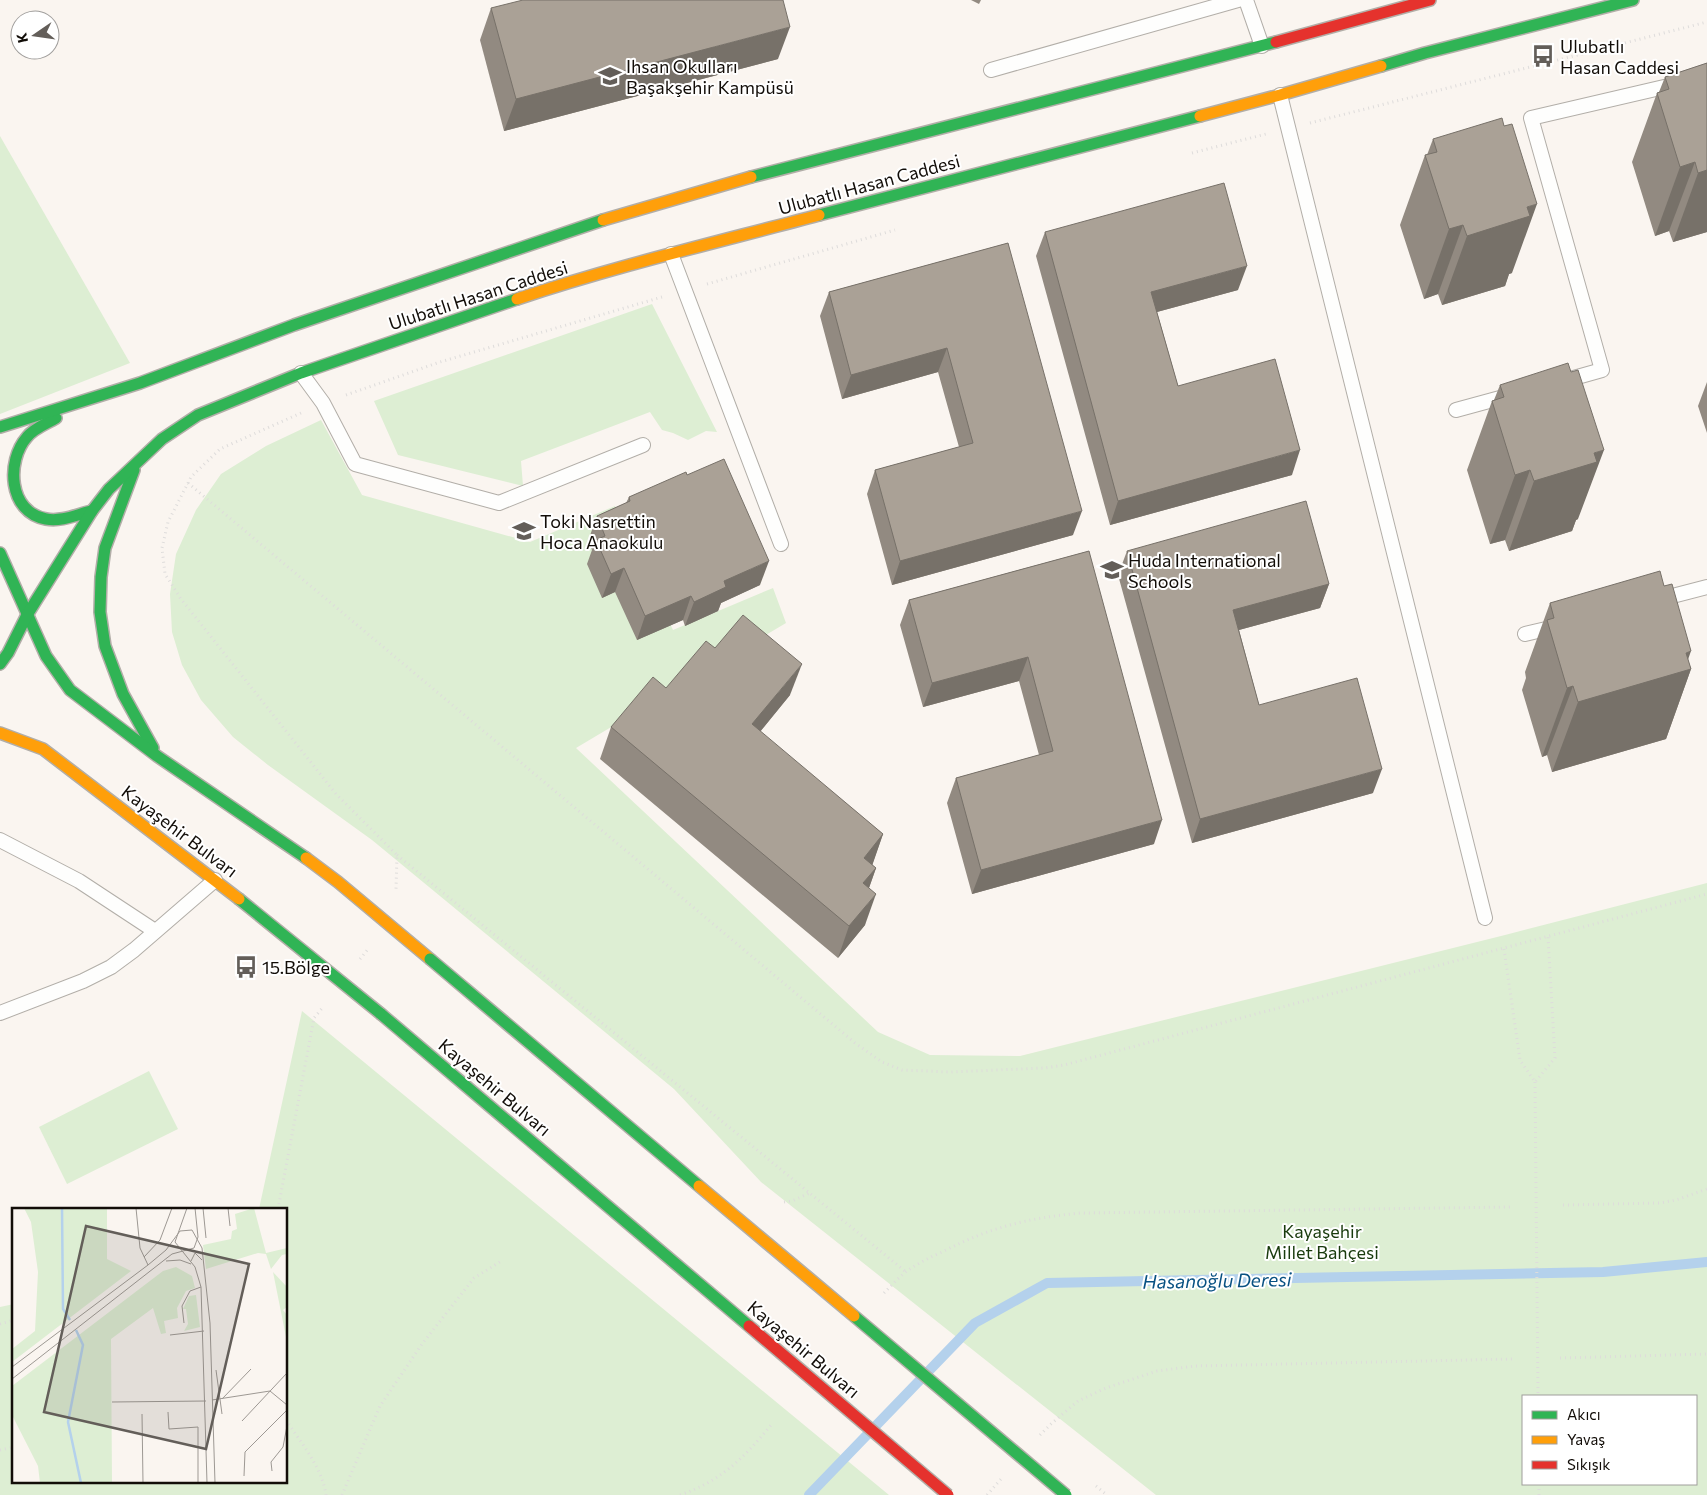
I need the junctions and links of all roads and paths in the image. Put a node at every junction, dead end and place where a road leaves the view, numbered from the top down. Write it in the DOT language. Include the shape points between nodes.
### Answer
graph roads {
  1 [pos="1238,0"];
  2 [pos="1246,0"];
  3 [pos="1430,0"];
  4 [pos="1633,0"];
  5 [pos="1707,22"];
  6 [pos="1262,46"];
  7 [pos="991,70"];
  8 [pos="1707,77"];
  9 [pos="1280,95"];
  10 [pos="1289,128"];
  11 [pos="1189,153"];
  12 [pos="902,228"];
  13 [pos="671,254"];
  14 [pos="684,290"];
  15 [pos="301,372"];
  16 [pos="1547,385"];
  17 [pos="1520,392"];
  18 [pos="85,400"];
  19 [pos="323,404"];
  20 [pos="1456,410"];
  21 [pos="0,427"];
  22 [pos="643,445"];
  23 [pos="137,462"];
  24 [pos="188,483"];
  25 [pos="92,511"];
  26 [pos="781,544"];
  27 [pos="0,553"];
  28 [pos="1707,587"];
  29 [pos="1640,605"];
  30 [pos="28,615"];
  31 [pos="1573,622"];
  32 [pos="1525,634"];
  33 [pos="0,664"];
  34 [pos="0,733"];
  35 [pos="157,756"];
  36 [pos="0,840"];
  37 [pos="397,855"];
  38 [pos="215,880"];
  39 [pos="396,894"];
  40 [pos="1707,894"];
  41 [pos="1486,918"];
  42 [pos="155,931"];
  43 [pos="1548,937"];
  44 [pos="1504,948"];
  45 [pos="0,1013"];
  46 [pos="314,1018"];
  47 [pos="1535,1082"];
  48 [pos="1707,1189"];
  49 [pos="810,1193"];
  50 [pos="784,1202"];
  51 [pos="1563,1205"];
  52 [pos="1511,1207"];
  53 [pos="278,1208"];
  54 [pos="503,1260"];
  55 [pos="906,1272"];
  56 [pos="884,1292"];
  57 [pos="1707,1354"];
  58 [pos="1560,1358"];
  59 [pos="1514,1359"];
  60 [pos="1538,1395"];
  61 [pos="288,1423"];
  62 [pos="771,1425"];
  63 [pos="1038,1438"];
  64 [pos="1006,1474"];
  65 [pos="326,1495"];
  66 [pos="342,1495"];
  67 [pos="680,1495"];
  68 [pos="948,1495"];
  69 [pos="987,1495"];
  70 [pos="1066,1495"];
  1 -- 7 [label="lane"];
  2 -- 6 [label="lane"];
  3 -- 6 [label="main road, Ulubatlı Hasan Caddesi"];
  4 -- 9 [label="main road, Ulubatlı Hasan Caddesi" via="1425,53"];
  5 -- 10 [label="path"];
  6 -- 18 [label="main road, Ulubatlı Hasan Caddesi" via="718,186 611,218 294,325"];
  8 -- 16 [label="lane" via="1531,118 1602,370"];
  9 -- 10 [label="lane"];
  9 -- 13 [label="main road, Ulubatlı Hasan Caddesi"];
  10 -- 11 [label="path"];
  10 -- 41 [label="lane"];
  12 -- 14 [label="path"];
  13 -- 14 [label="lane"];
  13 -- 15 [label="main road, Ulubatlı Hasan Caddesi" via="548,289"];
  14 -- 19 [label="path" via="440,362"];
  14 -- 26 [label="lane"];
  15 -- 19 [label="lane"];
  15 -- 23 [label="main road, Ulubatlı Hasan Caddesi" via="198,416 162,439"];
  17 -- 20 [label="lane"];
  18 -- 21 [label="main road, Ulubatlı Hasan Caddesi"];
  18 -- 25 [label="main road" via="27,436 15,457 12,475 17,495 31,513 45,519 59,519"];
  19 -- 22 [label="lane" via="355,464 499,503"];
  19 -- 24 [label="path" via="220,449"];
  23 -- 25 [label="main road, Ulubatlı Hasan Caddesi"];
  23 -- 35 [label="main road" via="106,548 100,612 105,646 123,694"];
  24 -- 37 [label="path" via="168,522 162,548 165,574 181,599 336,794"];
  24 -- 44 [label="path" via="855,1043 882,1062 902,1070 950,1072 1064,1065"];
  25 -- 30 [label="main road, Ulubatlı Hasan Caddesi"];
  27 -- 30 [label="main road"];
  28 -- 29 [label="lane"];
  30 -- 33 [label="main road, Ulubatlı Hasan Caddesi"];
  30 -- 35 [label="main road" via="46,656 70,690"];
  31 -- 32 [label="lane"];
  34 -- 38 [label="main road, Kayaşehir Bulvarı" via="43,749"];
  35 -- 70 [label="main road, bridge" via="338,882"];
  36 -- 42 [label="lane" via="79,880"];
  37 -- 39 [label="path"];
  37 -- 49 [label="path"];
  38 -- 42 [label="lane"];
  38 -- 68 [label="main road, Kayaşehir Bulvarı, bridge" via="381,1014"];
  40 -- 43 [label="path"];
  42 -- 45 [label="lane" via="111,967"];
  43 -- 44 [label="path"];
  43 -- 47 [label="path" via="1555,1058"];
  44 -- 47 [label="path" via="1520,1060"];
  46 -- 53 [label="path"];
  47 -- 60 [label="path, bridge"];
  48 -- 51 [label="path" via="1660,1202"];
  49 -- 50 [label="path"];
  49 -- 55 [label="path"];
  52 -- 55 [label="path" via="1057,1215 996,1228"];
  54 -- 66 [label="path" via="474,1278 422,1344 380,1406"];
  55 -- 56 [label="path"];
  57 -- 58 [label="path"];
  59 -- 63 [label="path" via="1195,1366 1157,1371 1078,1401"];
  61 -- 65 [label="path" via="324,1481"];
  62 -- 67 [label="path" via="733,1467"];
  64 -- 69 [label="path"];
}
